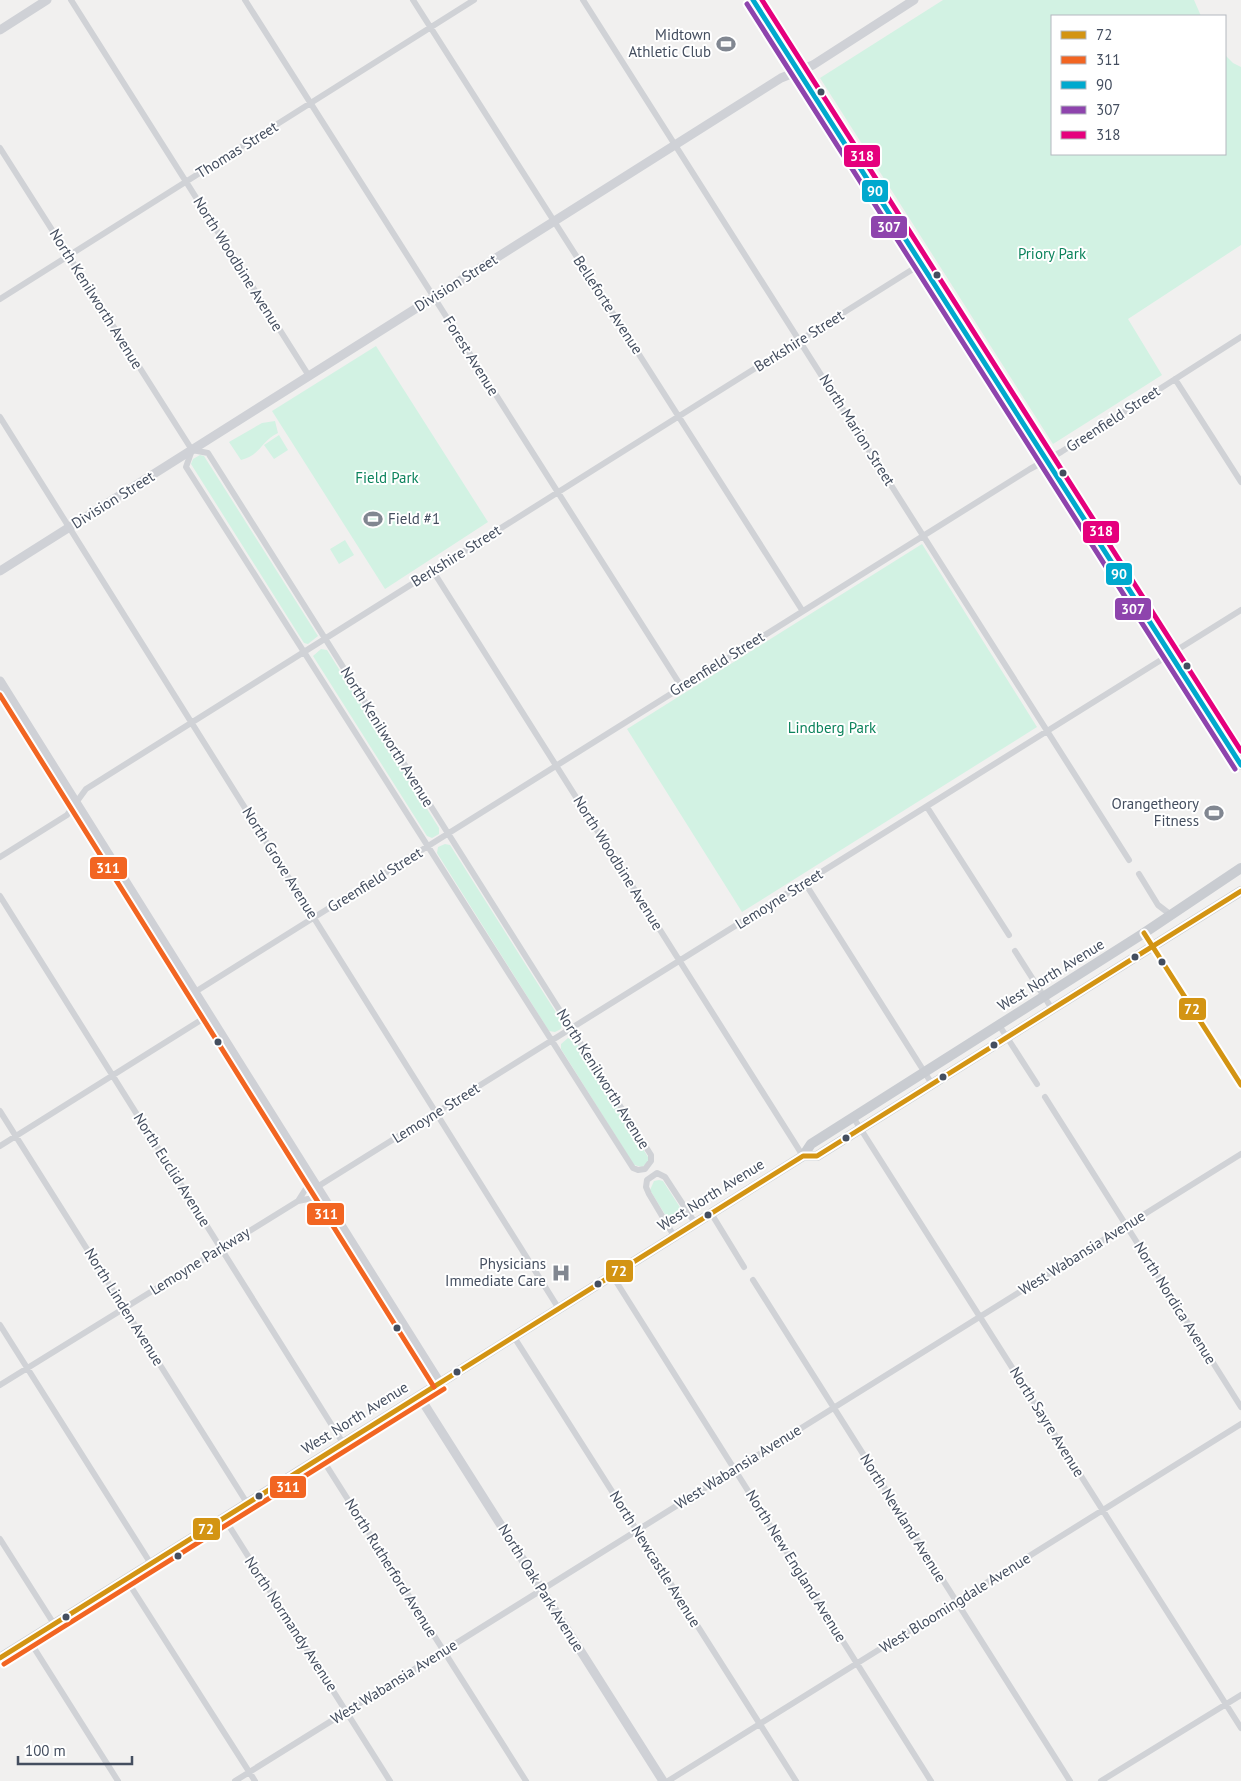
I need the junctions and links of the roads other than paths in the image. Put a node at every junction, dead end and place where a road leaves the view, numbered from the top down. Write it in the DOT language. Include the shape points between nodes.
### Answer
graph roads {
  1 [pos="47,0"];
  2 [pos="71,0"];
  3 [pos="246,0"];
  4 [pos="413,0"];
  5 [pos="474,0"];
  6 [pos="583,0"];
  7 [pos="753,0"];
  8 [pos="914,0"];
  9 [pos="430,28"];
  10 [pos="0,30"];
  11 [pos="798,70"];
  12 [pos="311,103"];
  13 [pos="675,144"];
  14 [pos="0,148"];
  15 [pos="186,182"];
  16 [pos="554,221"];
  17 [pos="68,256"];
  18 [pos="921,264"];
  19 [pos="434,297"];
  20 [pos="0,299"];
  21 [pos="1241,337"];
  22 [pos="800,340"];
  23 [pos="309,376"];
  24 [pos="1176,379"];
  25 [pos="678,416"];
  26 [pos="0,417"];
  27 [pos="192,450"];
  28 [pos="1046,460"];
  29 [pos="1241,482"];
  30 [pos="558,492"];
  31 [pos="69,528"];
  32 [pos="924,535"];
  33 [pos="433,571"];
  34 [pos="0,572"];
  35 [pos="802,610"];
  36 [pos="1241,610"];
  37 [pos="324,639"];
  38 [pos="304,652"];
  39 [pos="1170,655"];
  40 [pos="0,681"];
  41 [pos="681,686"];
  42 [pos="192,722"];
  43 [pos="1048,731"];
  44 [pos="1241,765"];
  45 [pos="556,766"];
  46 [pos="76,802"];
  47 [pos="927,807"];
  48 [pos="448,834"];
  49 [pos="428,846"];
  50 [pos="0,857"];
  51 [pos="1130,860"];
  52 [pos="1241,868"];
  53 [pos="1139,874"];
  54 [pos="805,883"];
  55 [pos="1241,891"];
  56 [pos="0,896"];
  57 [pos="1158,906"];
  58 [pos="1171,915"];
  59 [pos="314,918"];
  60 [pos="1161,922"];
  61 [pos="1144,934"];
  62 [pos="1009,935"];
  63 [pos="1152,946"];
  64 [pos="1015,951"];
  65 [pos="680,961"];
  66 [pos="195,992"];
  67 [pos="1044,997"];
  68 [pos="1052,1009"];
  69 [pos="209,1015"];
  70 [pos="999,1025"];
  71 [pos="572,1028"];
  72 [pos="1007,1037"];
  73 [pos="552,1041"];
  74 [pos="925,1072"];
  75 [pos="112,1075"];
  76 [pos="932,1084"];
  77 [pos="1037,1084"];
  78 [pos="1241,1085"];
  79 [pos="1045,1098"];
  80 [pos="0,1111"];
  81 [pos="436,1113"];
  82 [pos="854,1117"];
  83 [pos="861,1129"];
  84 [pos="16,1136"];
  85 [pos="0,1146"];
  86 [pos="1241,1154"];
  87 [pos="803,1156"];
  88 [pos="315,1183"];
  89 [pos="323,1196"];
  90 [pos="298,1201"];
  91 [pos="711,1214"];
  92 [pos="695,1223"];
  93 [pos="1126,1226"];
  94 [pos="674,1236"];
  95 [pos="221,1248"];
  96 [pos="744,1267"];
  97 [pos="612,1275"];
  98 [pos="753,1280"];
  99 [pos="124,1308"];
  100 [pos="559,1308"];
  101 [pos="980,1316"];
  102 [pos="0,1325"];
  103 [pos="514,1337"];
  104 [pos="27,1368"];
  105 [pos="440,1383"];
  106 [pos="0,1385"];
  107 [pos="419,1396"];
  108 [pos="1241,1407"];
  109 [pos="833,1408"];
  110 [pos="1241,1424"];
  111 [pos="344,1443"];
  112 [pos="321,1457"];
  113 [pos="734,1470"];
  114 [pos="247,1503"];
  115 [pos="1103,1510"];
  116 [pos="224,1518"];
  117 [pos="637,1530"];
  118 [pos="0,1539"];
  119 [pos="151,1564"];
  120 [pos="126,1579"];
  121 [pos="543,1589"];
  122 [pos="956,1602"];
  123 [pos="54,1624"];
  124 [pos="28,1640"];
  125 [pos="444,1651"];
  126 [pos="0,1658"];
  127 [pos="857,1663"];
  128 [pos="1241,1695"];
  129 [pos="1226,1704"];
  130 [pos="347,1711"];
  131 [pos="760,1724"];
  132 [pos="1241,1728"];
  133 [pos="249,1772"];
  134 [pos="118,1781"];
  135 [pos="235,1781"];
  136 [pos="255,1781"];
  137 [pos="390,1781"];
  138 [pos="526,1781"];
  139 [pos="663,1781"];
  140 [pos="668,1781"];
  141 [pos="796,1781"];
  142 [pos="931,1781"];
  143 [pos="1070,1781"];
  144 [pos="1101,1781"];
  1 -- 10 [label="street"];
  2 -- 15 [label="street, North Woodbine Avenue"];
  3 -- 12 [label="street, Forest Avenue"];
  4 -- 9 [label="street, Belleforte Avenue"];
  5 -- 9 [label="street, Thomas Street"];
  6 -- 13 [label="street, North Marion Street"];
  7 -- 11 [label="main road"];
  8 -- 11 [label="street, Division Street" via="813,65"];
  9 -- 12 [label="street, Thomas Street"];
  9 -- 16 [label="street, Belleforte Avenue"];
  11 -- 13 [label="street, Division Street"];
  11 -- 18 [label="main road"];
  12 -- 15 [label="street, Thomas Street"];
  12 -- 19 [label="street, Forest Avenue"];
  13 -- 16 [label="street, Division Street"];
  13 -- 22 [label="street, North Marion Street"];
  14 -- 17 [label="street, North Kenilworth Avenue"];
  15 -- 17 [label="street, Thomas Street"];
  15 -- 23 [label="street, North Woodbine Avenue"];
  16 -- 19 [label="street, Division Street"];
  16 -- 25 [label="street, Belleforte Avenue"];
  17 -- 20 [label="street, Thomas Street"];
  17 -- 27 [label="street, North Kenilworth Avenue"];
  18 -- 22 [label="street, Berkshire Street"];
  18 -- 28 [label="main road"];
  19 -- 23 [label="street, Division Street"];
  19 -- 30 [label="street, Forest Avenue"];
  21 -- 24 [label="street, Greenfield Street"];
  22 -- 25 [label="street, Berkshire Street"];
  22 -- 32 [label="street, North Marion Street"];
  23 -- 27 [label="street, Division Street"];
  24 -- 28 [label="street, Greenfield Street"];
  24 -- 29 [label="street"];
  25 -- 30 [label="street, Berkshire Street"];
  25 -- 35 [label="street, Belleforte Avenue"];
  26 -- 31 [label="street, North Grove Avenue"];
  27 -- 31 [label="street, Division Street"];
  27 -- 37 [label="street, North Kenilworth Avenue" via="208,453"];
  27 -- 38 [label="street, North Kenilworth Avenue" via="186,467"];
  28 -- 32 [label="street, Greenfield Street"];
  28 -- 39 [label="main road"];
  30 -- 33 [label="street, Berkshire Street"];
  30 -- 41 [label="street, Forest Avenue"];
  31 -- 34 [label="street, Division Street"];
  31 -- 42 [label="street, North Grove Avenue"];
  32 -- 35 [label="street, Greenfield Street"];
  32 -- 43 [label="street, North Marion Street"];
  33 -- 37 [label="street, Berkshire Street"];
  33 -- 45 [label="street, North Woodbine Avenue"];
  35 -- 41 [label="street, Greenfield Street"];
  36 -- 39 [label="street, Lemoyne Street"];
  37 -- 38 [label="street, Berkshire Street"];
  37 -- 48 [label="street, North Kenilworth Avenue"];
  38 -- 42 [label="street, Berkshire Street"];
  38 -- 49 [label="street, North Kenilworth Avenue"];
  39 -- 43 [label="street, Lemoyne Street"];
  39 -- 44 [label="main road"];
  40 -- 46 [label="street"];
  41 -- 45 [label="street, Greenfield Street"];
  42 -- 46 [label="street, Berkshire Street" via="86,789"];
  42 -- 59 [label="street, North Grove Avenue"];
  43 -- 47 [label="street, Lemoyne Street"];
  43 -- 51 [label="street, North Marion Street"];
  45 -- 48 [label="street, Greenfield Street"];
  45 -- 65 [label="street, North Woodbine Avenue"];
  46 -- 50 [label="street, Berkshire Street" via="67,815"];
  46 -- 66 [label="street"];
  47 -- 54 [label="street, Lemoyne Street"];
  47 -- 62 [label="street"];
  48 -- 49 [label="street, Greenfield Street"];
  48 -- 71 [label="street, North Kenilworth Avenue"];
  49 -- 59 [label="street, Greenfield Street"];
  49 -- 73 [label="street, North Kenilworth Avenue"];
  52 -- 58 [label="main road, West North Avenue"];
  53 -- 57 [label="street"];
  54 -- 65 [label="street, Lemoyne Street"];
  54 -- 74 [label="street"];
  55 -- 63 [label="main road, West North Avenue"];
  56 -- 75 [label="street, North Euclid Avenue"];
  57 -- 58 [label="street"];
  57 -- 60 [label="street"];
  58 -- 60 [label="main road, West North Avenue"];
  59 -- 66 [label="street, Greenfield Street"];
  59 -- 81 [label="street, North Grove Avenue"];
  60 -- 61 [label="main road, West North Avenue"];
  61 -- 63 [label="street"];
  61 -- 67 [label="main road, West North Avenue"];
  63 -- 68 [label="main road, West North Avenue"];
  63 -- 78 [label="street"];
  64 -- 67 [label="street"];
  65 -- 71 [label="street, Lemoyne Street"];
  65 -- 87 [label="street, North Woodbine Avenue"];
  66 -- 69 [label="street"];
  67 -- 68 [label="street"];
  67 -- 70 [label="main road, West North Avenue"];
  68 -- 72 [label="main road, West North Avenue"];
  69 -- 75 [label="street"];
  69 -- 88 [label="street"];
  70 -- 72 [label="street"];
  70 -- 74 [label="main road, West North Avenue"];
  71 -- 73 [label="street, Lemoyne Street"];
  71 -- 73 [label="street, North Kenilworth Avenue" via="651,1155 645,1169 633,1168"];
  72 -- 76 [label="main road, West North Avenue"];
  72 -- 77 [label="street"];
  73 -- 81 [label="street, Lemoyne Street"];
  74 -- 76 [label="street"];
  74 -- 82 [label="main road, West North Avenue"];
  75 -- 84 [label="street"];
  75 -- 95 [label="street, North Euclid Avenue"];
  76 -- 83 [label="main road, West North Avenue"];
  79 -- 93 [label="street, North Nordica Avenue"];
  80 -- 84 [label="street, North Linden Avenue"];
  81 -- 88 [label="street, Lemoyne Street"];
  81 -- 100 [label="street, North Grove Avenue"];
  82 -- 83 [label="street, North Sayre Avenue"];
  82 -- 87 [label="main road, West North Avenue" via="811,1144"];
  83 -- 87 [label="main road, West North Avenue" via="817,1156"];
  83 -- 101 [label="street, North Sayre Avenue"];
  84 -- 85 [label="street"];
  84 -- 99 [label="street, North Linden Avenue"];
  86 -- 93 [label="street, West Wabansia Avenue"];
  87 -- 91 [label="main road, West North Avenue"];
  88 -- 89 [label="street"];
  88 -- 90 [label="street, Lemoyne Parkway"];
  89 -- 90 [label="street, Lemoyne Parkway"];
  89 -- 105 [label="street"];
  90 -- 95 [label="street, Lemoyne Parkway"];
  91 -- 92 [label="main road, West North Avenue"];
  91 -- 96 [label="street"];
  92 -- 94 [label="main road, West North Avenue"];
  92 -- 94 [label="street" via="665,1177 657,1174 648,1180 646,1187"];
  93 -- 101 [label="street, West Wabansia Avenue"];
  93 -- 108 [label="street, North Nordica Avenue"];
  94 -- 97 [label="main road, West North Avenue"];
  95 -- 99 [label="street, Lemoyne Parkway"];
  95 -- 111 [label="street, North Euclid Avenue"];
  97 -- 100 [label="main road, West North Avenue"];
  97 -- 113 [label="street, North New England Avenue"];
  98 -- 109 [label="street, North Newland Avenue"];
  99 -- 104 [label="street, Lemoyne Parkway"];
  99 -- 114 [label="street, North Linden Avenue"];
  100 -- 103 [label="main road, West North Avenue"];
  101 -- 109 [label="street, West Wabansia Avenue"];
  101 -- 115 [label="street, North Sayre Avenue"];
  102 -- 104 [label="street"];
  103 -- 105 [label="main road, West North Avenue"];
  103 -- 117 [label="street, North Newcastle Avenue"];
  104 -- 106 [label="street, Lemoyne Parkway"];
  104 -- 119 [label="street"];
  105 -- 107 [label="main road, West North Avenue"];
  107 -- 111 [label="main road, West North Avenue"];
  107 -- 121 [label="street, North Oak Park Avenue"];
  109 -- 113 [label="street, West Wabansia Avenue"];
  109 -- 122 [label="street, North Newland Avenue"];
  110 -- 115 [label="street, West Bloomingdale Avenue"];
  111 -- 112 [label="main road, West North Avenue"];
  112 -- 114 [label="main road, West North Avenue"];
  112 -- 125 [label="street, North Rutherford Avenue"];
  113 -- 117 [label="street, West Wabansia Avenue"];
  113 -- 127 [label="street, North New England Avenue"];
  114 -- 116 [label="main road, West North Avenue"];
  115 -- 122 [label="street, West Bloomingdale Avenue"];
  115 -- 129 [label="street, North Sayre Avenue"];
  116 -- 119 [label="main road, West North Avenue"];
  116 -- 130 [label="street, North Normandy Avenue"];
  117 -- 121 [label="street, West Wabansia Avenue"];
  117 -- 131 [label="street, North Newcastle Avenue"];
  118 -- 123 [label="street"];
  119 -- 120 [label="main road, West North Avenue"];
  120 -- 123 [label="main road, West North Avenue"];
  120 -- 133 [label="street"];
  121 -- 125 [label="street, West Wabansia Avenue"];
  121 -- 139 [label="street, North Oak Park Avenue"];
  122 -- 127 [label="street, West Bloomingdale Avenue"];
  122 -- 143 [label="street, North Newland Avenue"];
  123 -- 124 [label="main road, West North Avenue"];
  124 -- 126 [label="main road, West North Avenue"];
  124 -- 134 [label="street"];
  125 -- 130 [label="street, West Wabansia Avenue"];
  125 -- 138 [label="street, North Rutherford Avenue"];
  127 -- 131 [label="street, West Bloomingdale Avenue"];
  127 -- 142 [label="street, North New England Avenue"];
  128 -- 129 [label="street"];
  129 -- 132 [label="street, North Sayre Avenue"];
  129 -- 144 [label="street"];
  130 -- 133 [label="street, West Wabansia Avenue"];
  130 -- 137 [label="street, North Normandy Avenue"];
  131 -- 140 [label="street, West Bloomingdale Avenue"];
  131 -- 141 [label="street, North Newcastle Avenue"];
  133 -- 135 [label="street, West Wabansia Avenue"];
  133 -- 136 [label="street"];
}
